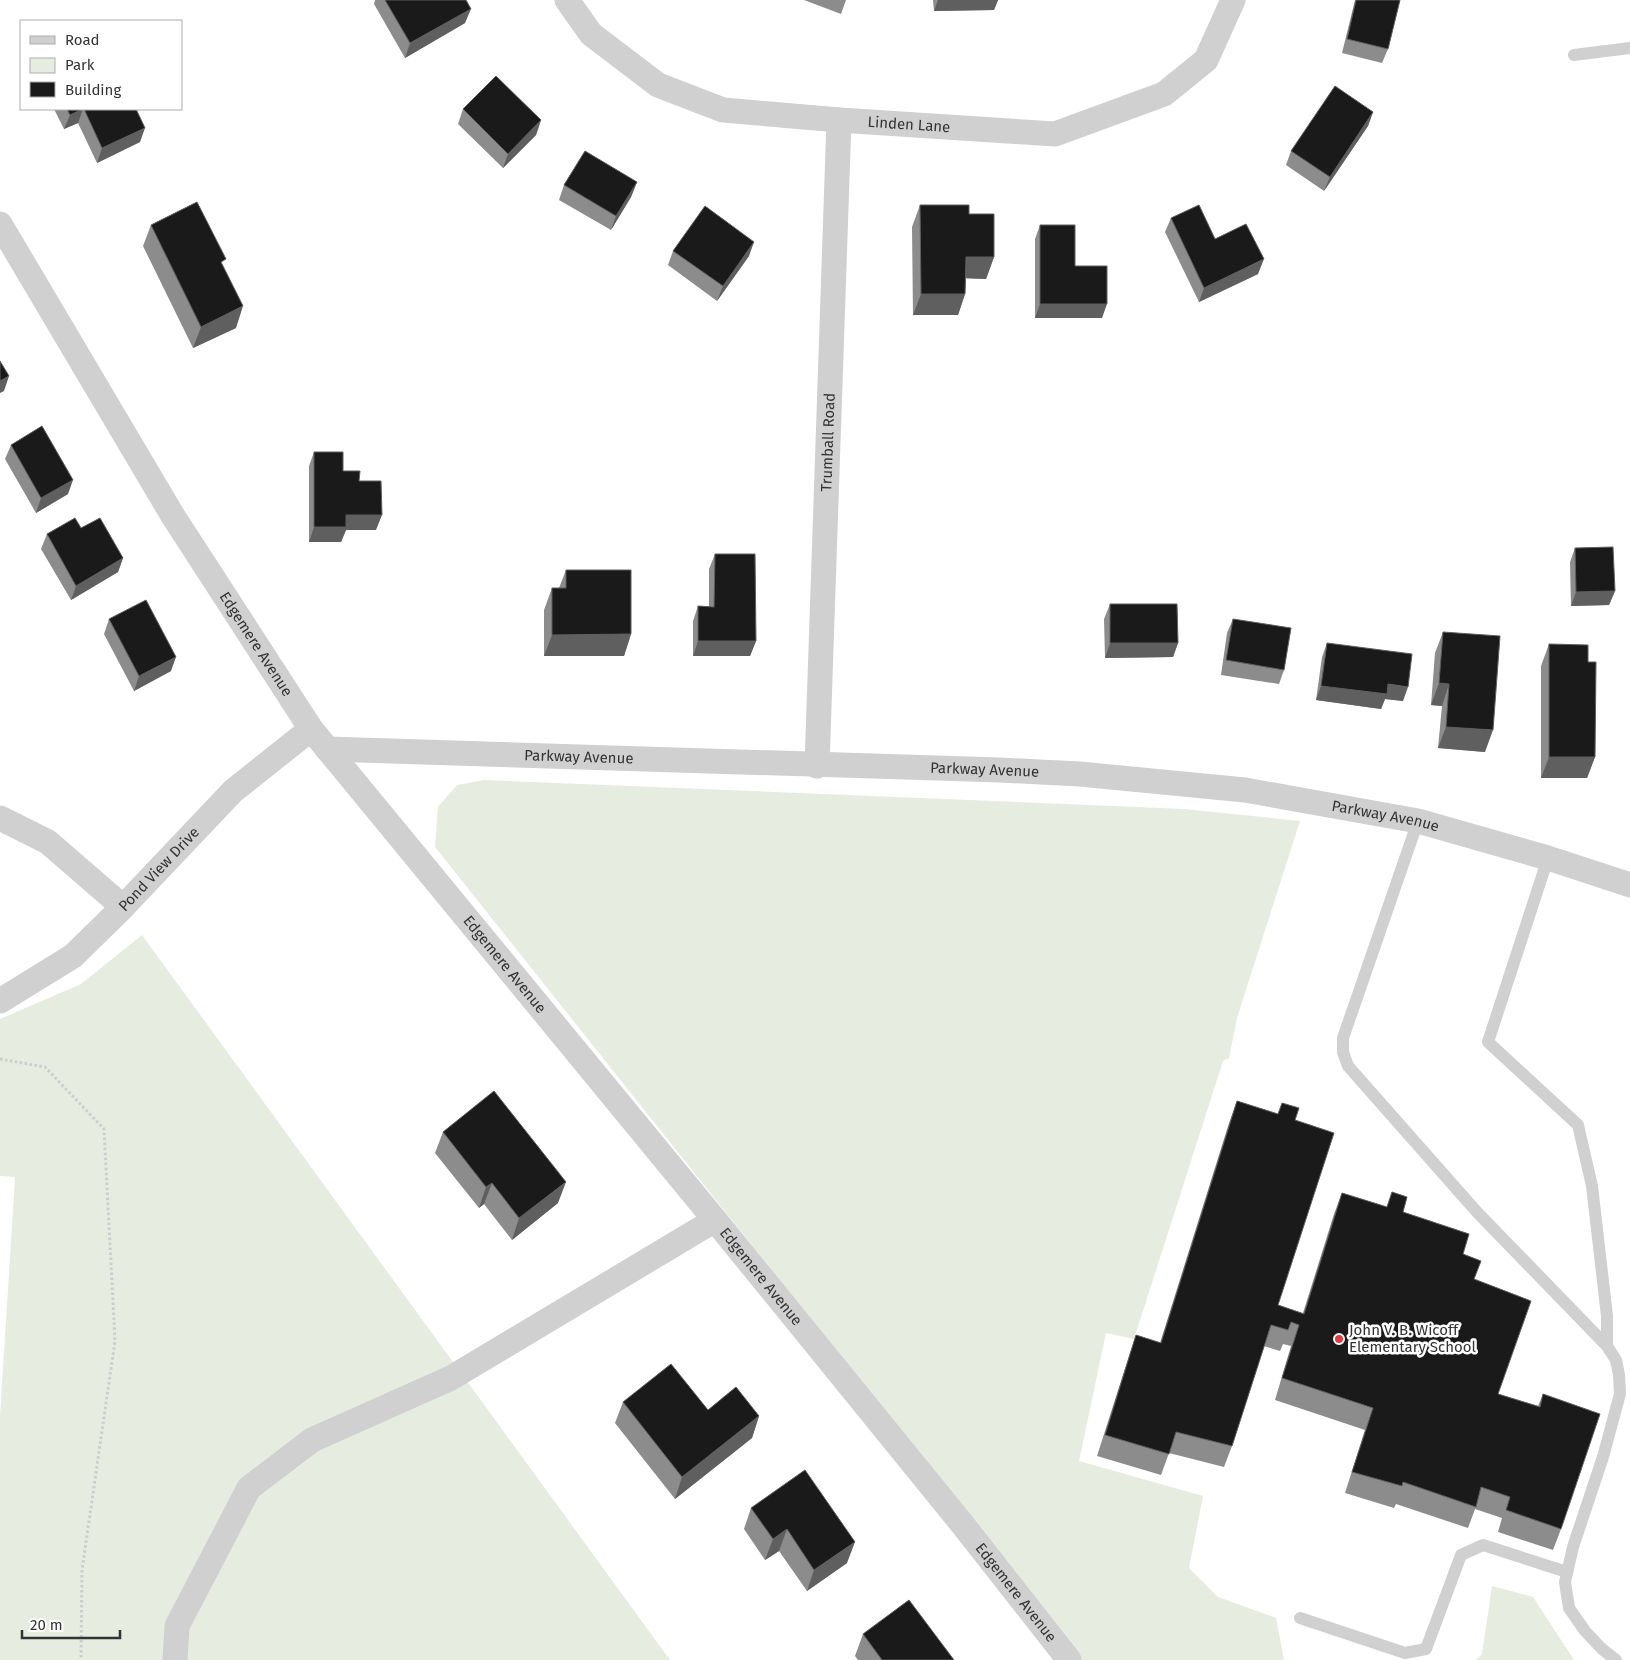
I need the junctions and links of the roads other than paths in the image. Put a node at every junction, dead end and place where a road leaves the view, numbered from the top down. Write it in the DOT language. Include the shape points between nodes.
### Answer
graph roads {
  1 [pos="567,0"];
  2 [pos="1233,0"];
  3 [pos="1630,48"];
  4 [pos="1574,55"];
  5 [pos="839,120"];
  6 [pos="0,224"];
  7 [pos="311,729"];
  8 [pos="327,749"];
  9 [pos="817,766"];
  10 [pos="0,818"];
  11 [pos="1418,821"];
  12 [pos="1548,858"];
  13 [pos="1630,885"];
  14 [pos="123,907"];
  15 [pos="0,1001"];
  16 [pos="715,1220"];
  17 [pos="1607,1346"];
  18 [pos="1567,1572"];
  19 [pos="1300,1618"];
  20 [pos="175,1660"];
  21 [pos="1069,1660"];
  22 [pos="1616,1660"];
  1 -- 5 [label="street, Linden Lane" via="591,34 658,85 723,110"];
  2 -- 5 [label="street, Linden Lane" via="1206,60 1164,94 1055,134"];
  3 -- 4 [label="lane"];
  5 -- 9 [label="street, Trumball Road"];
  6 -- 7 [label="street, Edgemere Avenue" via="173,516"];
  7 -- 8 [label="street, Edgemere Avenue"];
  7 -- 14 [label="street, Pond View Drive" via="233,792"];
  8 -- 9 [label="street, Parkway Avenue"];
  8 -- 16 [label="street, Edgemere Avenue"];
  9 -- 11 [label="street, Parkway Avenue" via="1000,770 1173,782 1245,790"];
  10 -- 14 [label="street" via="48,842"];
  11 -- 12 [label="street, Parkway Avenue"];
  11 -- 17 [label="lane" via="1343,1038 1348,1066 1476,1211"];
  12 -- 13 [label="street, Parkway Avenue"];
  12 -- 17 [label="lane" via="1488,1042 1578,1125 1592,1186 1607,1316"];
  14 -- 15 [label="street, Pond View Drive" via="73,956"];
  16 -- 20 [label="street" via="451,1378 312,1440 249,1488 177,1626"];
  16 -- 21 [label="street, Edgemere Avenue"];
  17 -- 18 [label="lane" via="1616,1360 1620,1394"];
  18 -- 19 [label="lane" via="1483,1545 1462,1555 1426,1648 1405,1653"];
  18 -- 22 [label="lane" via="1565,1582 1570,1608 1585,1631"];
}
